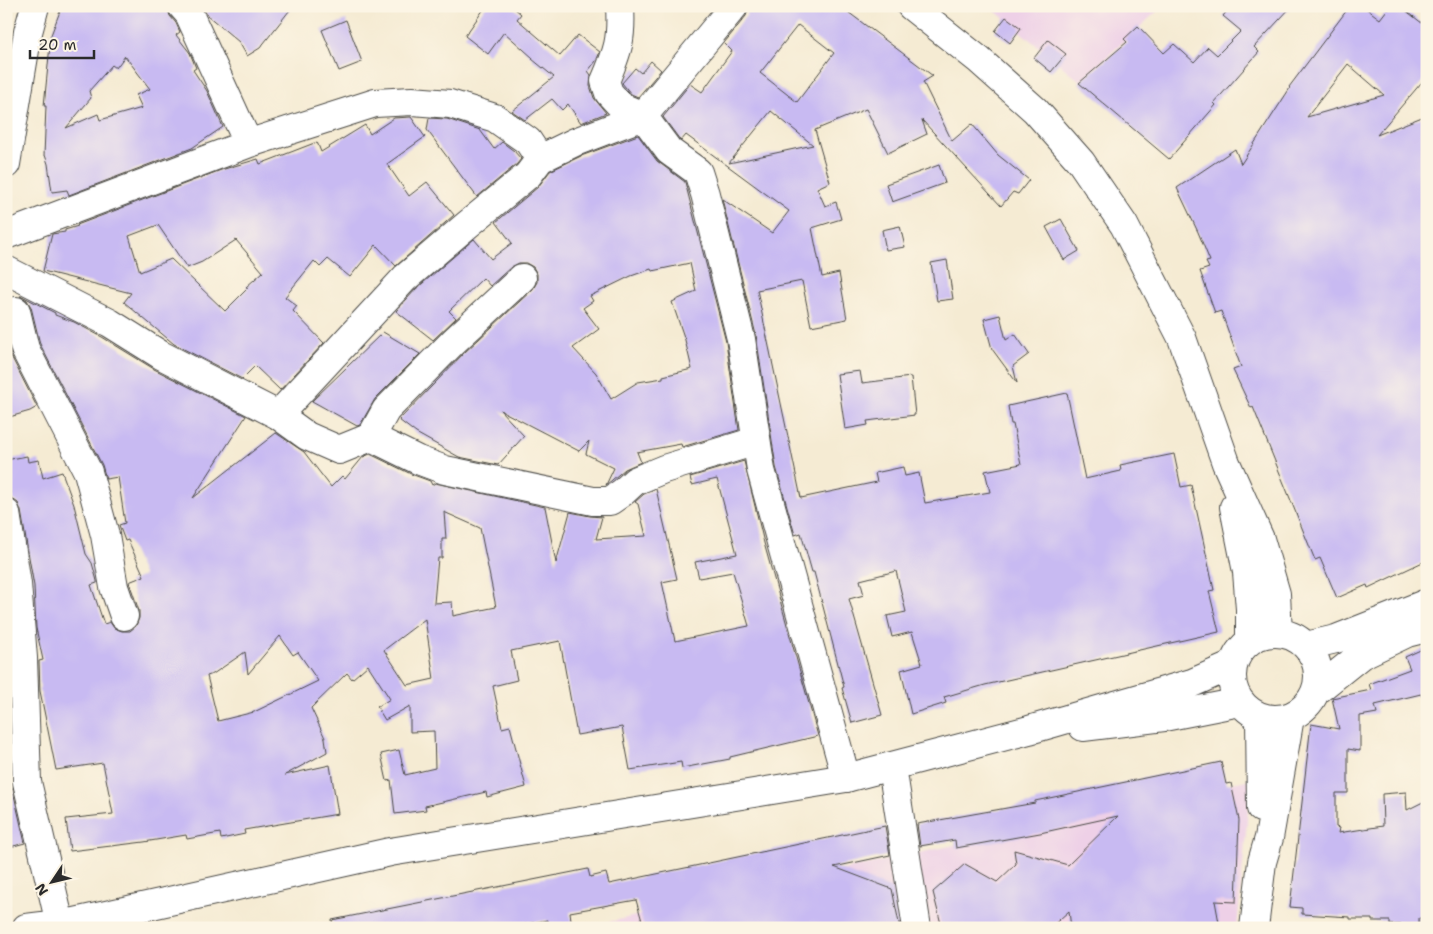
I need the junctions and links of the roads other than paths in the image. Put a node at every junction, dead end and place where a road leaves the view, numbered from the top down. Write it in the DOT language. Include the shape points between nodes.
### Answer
graph roads {
  1 [pos="35,6"];
  2 [pos="182,6"];
  3 [pos="620,6"];
  4 [pos="734,6"];
  5 [pos="911,6"];
  6 [pos="643,116"];
  7 [pos="250,143"];
  8 [pos="540,159"];
  9 [pos="6,164"];
  10 [pos="6,235"];
  11 [pos="6,270"];
  12 [pos="522,278"];
  13 [pos="6,313"];
  14 [pos="278,415"];
  15 [pos="371,437"];
  16 [pos="756,441"];
  17 [pos="1226,463"];
  18 [pos="6,513"];
  19 [pos="1427,603"];
  20 [pos="124,616"];
  21 [pos="1427,628"];
  22 [pos="1278,633"];
  23 [pos="1250,640"];
  24 [pos="1306,646"];
  25 [pos="1233,665"];
  26 [pos="1315,692"];
  27 [pos="1250,709"];
  28 [pos="1290,717"];
  29 [pos="1029,730"];
  30 [pos="892,767"];
  31 [pos="846,778"];
  32 [pos="1262,862"];
  33 [pos="66,924"];
  34 [pos="26,928"];
  35 [pos="917,928"];
  36 [pos="1254,928"];
  1 -- 9 [label="street"];
  2 -- 7 [label="street" via="189,14"];
  3 -- 6 [label="street" via="622,28 617,55 605,81 609,93 622,107"];
  4 -- 6 [label="street"];
  5 -- 17 [label="street" via="1035,110 1086,170 1124,224 1182,338"];
  6 -- 8 [label="street"];
  6 -- 16 [label="street" via="669,151 698,172 741,339"];
  7 -- 8 [label="street" via="375,103 412,101 450,104 495,118 528,141"];
  7 -- 10 [label="street"];
  8 -- 14 [label="street" via="528,175 405,278"];
  11 -- 14 [label="street"];
  12 -- 15 [label="street" via="386,410"];
  13 -- 20 [label="street" via="16,312 25,349 88,472 105,535 114,587"];
  14 -- 15 [label="street" via="307,436 339,450"];
  15 -- 16 [label="street" via="445,470 593,501 610,501 635,480"];
  16 -- 31 [label="street" via="761,470"];
  17 -- 22 [label="street" via="1260,539 1276,594"];
  17 -- 23 [label="street" via="1247,572"];
  18 -- 33 [label="street" via="17,584 28,782"];
  19 -- 24 [label="street" via="1336,639"];
  21 -- 26 [label="street" via="1407,633 1361,655"];
  22 -- 23 [label="street" via="1263,634"];
  22 -- 24 [label="street" via="1293,637"];
  23 -- 25 [label="street" via="1239,651"];
  24 -- 26 [label="street" via="1317,668"];
  25 -- 27 [label="street" via="1232,684"];
  25 -- 29 [label="street" via="1192,683"];
  26 -- 28 [label="street" via="1305,707"];
  27 -- 28 [label="street" via="1275,719"];
  27 -- 29 [label="street"];
  27 -- 32 [label="street"];
  28 -- 32 [label="street"];
  29 -- 30 [label="street"];
  30 -- 31 [label="street"];
  30 -- 35 [label="street"];
  31 -- 33 [label="street" via="390,852"];
  32 -- 36 [label="street"];
  33 -- 34 [label="street"];
}
